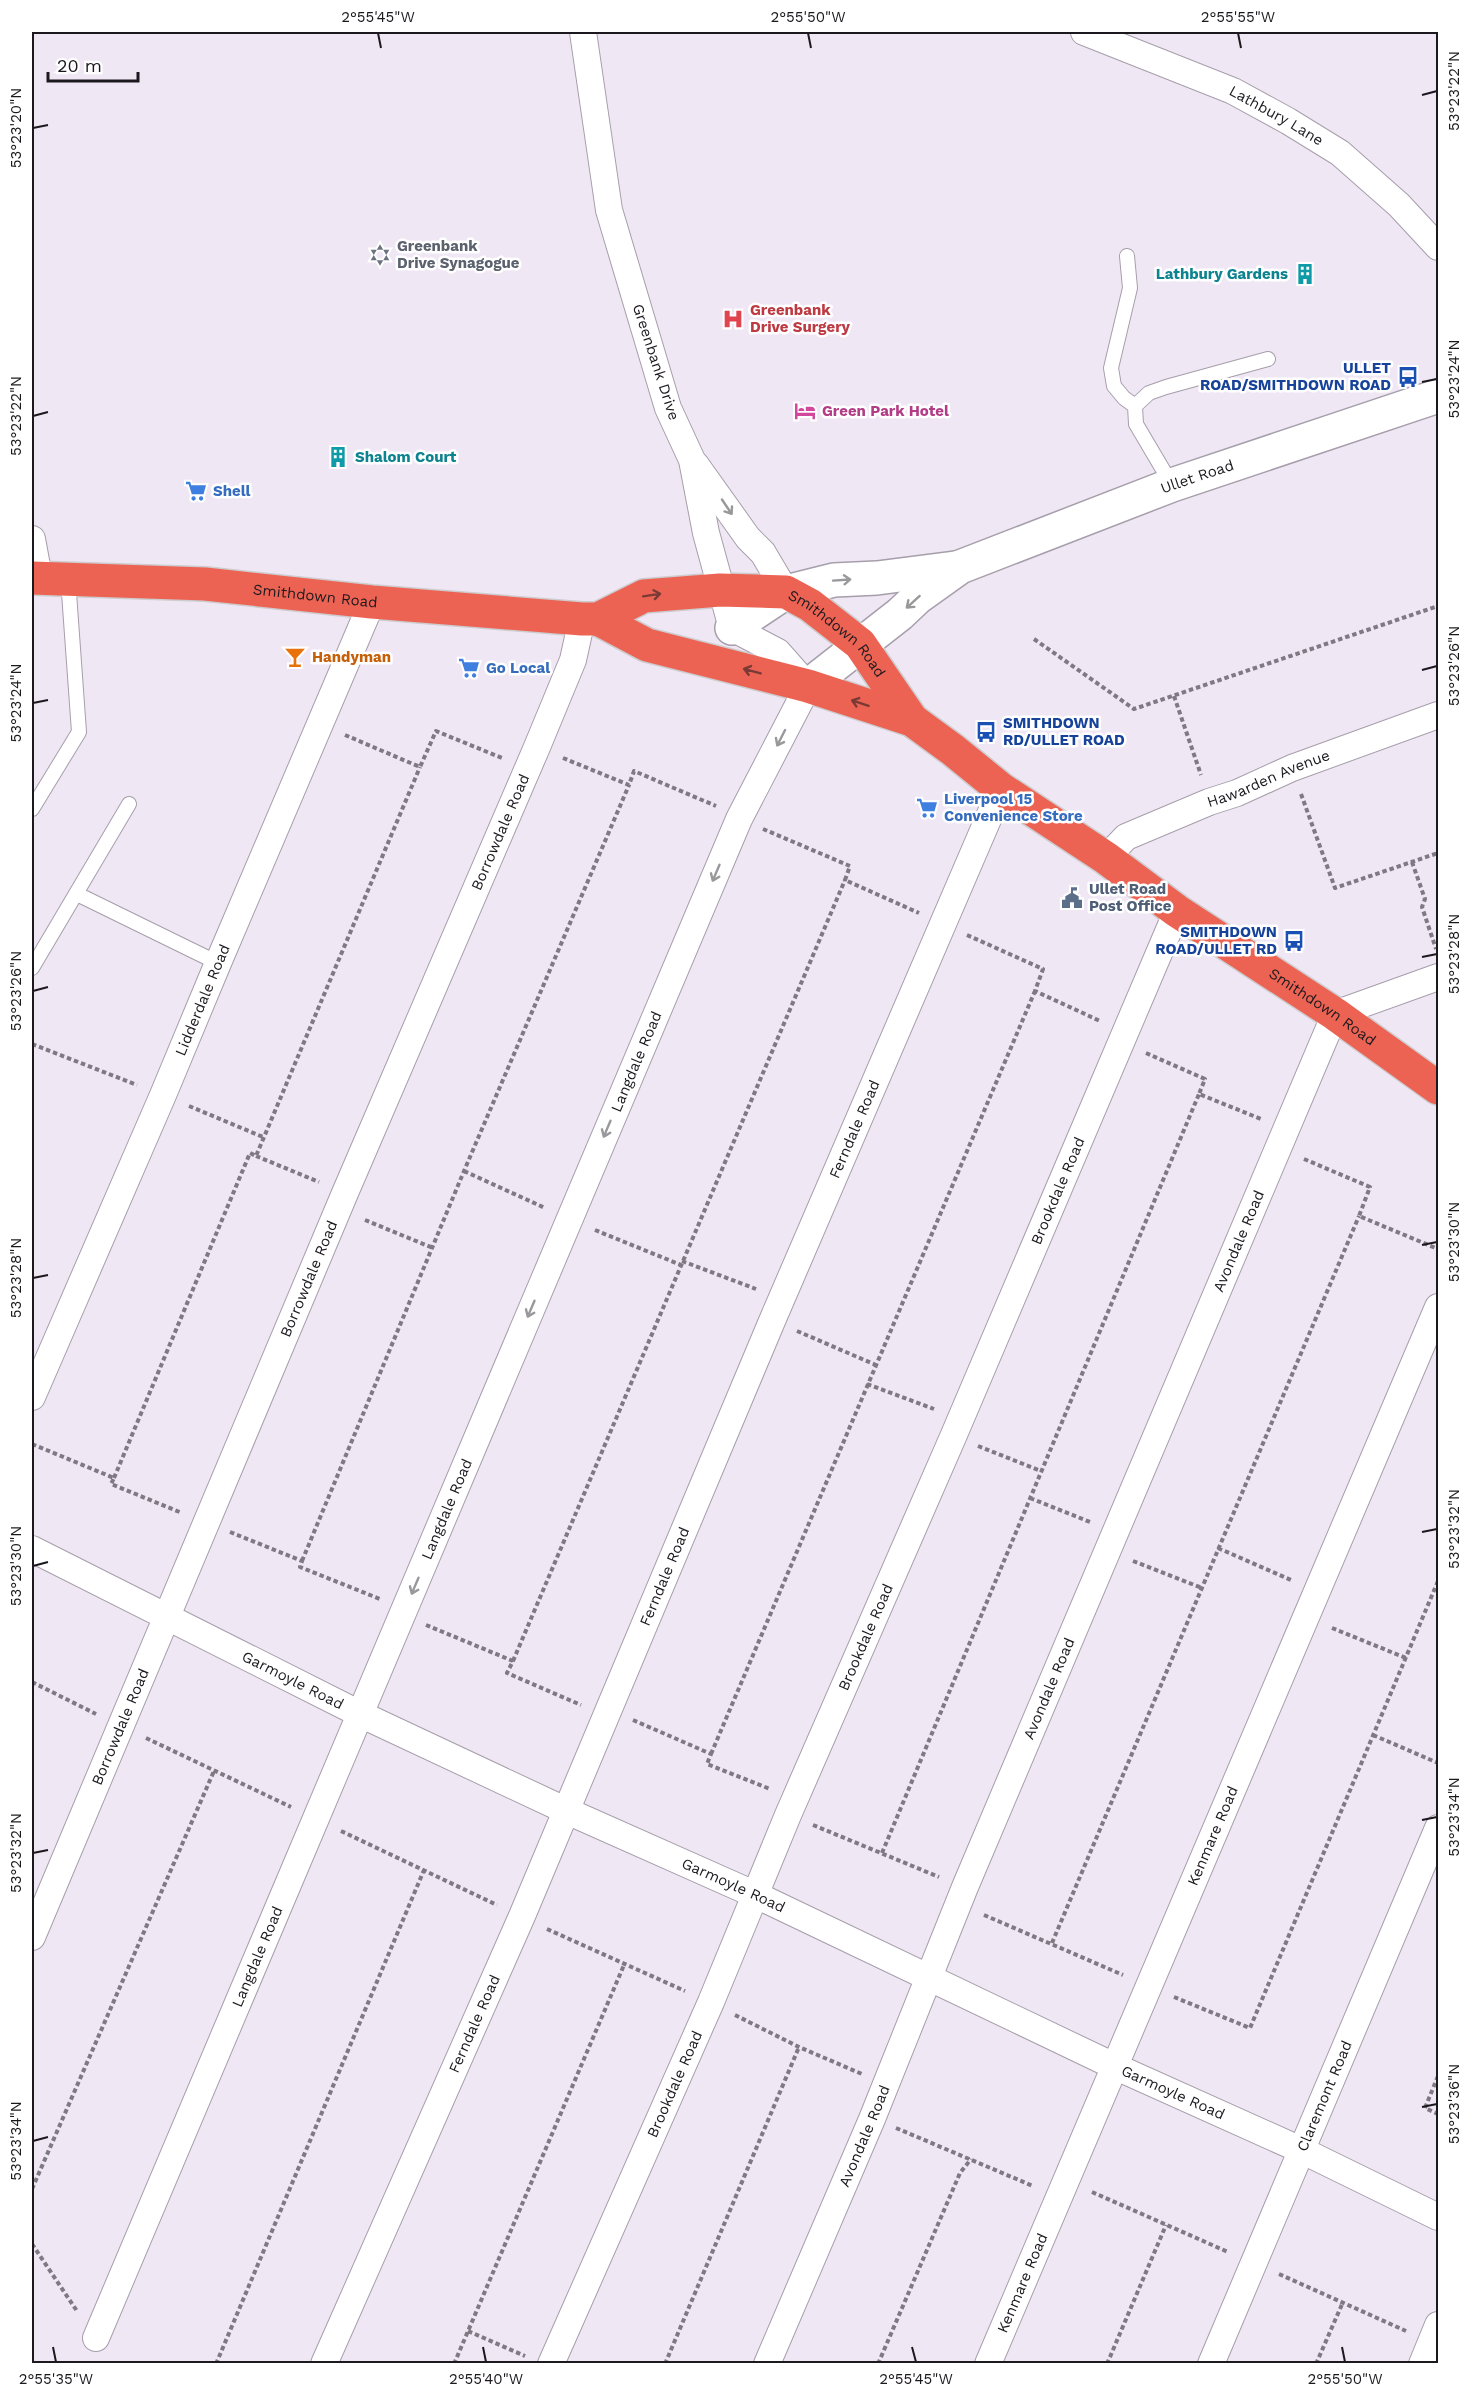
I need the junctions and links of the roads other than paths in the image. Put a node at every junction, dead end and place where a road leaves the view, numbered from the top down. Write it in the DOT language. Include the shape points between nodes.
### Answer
graph roads {
  1 [pos="583,32"];
  2 [pos="1084,32"];
  3 [pos="1438,247"];
  4 [pos="1127,256"];
  5 [pos="1268,359"];
  6 [pos="1438,396"];
  7 [pos="1135,406"];
  8 [pos="692,460"];
  9 [pos="1172,485"];
  10 [pos="32,539"];
  11 [pos="960,567"];
  12 [pos="46,578"];
  13 [pos="720,590"];
  14 [pos="786,592"];
  15 [pos="372,602"];
  16 [pos="590,619"];
  17 [pos="732,628"];
  18 [pos="860,644"];
  19 [pos="808,686"];
  20 [pos="1438,715"];
  21 [pos="912,720"];
  22 [pos="1001,789"];
  23 [pos="129,804"];
  24 [pos="32,809"];
  25 [pos="1106,858"];
  26 [pos="77,894"];
  27 [pos="1177,911"];
  28 [pos="218,963"];
  29 [pos="32,968"];
  30 [pos="1438,977"];
  31 [pos="1335,1014"];
  32 [pos="1438,1088"];
  33 [pos="1438,1307"];
  34 [pos="32,1397"];
  35 [pos="32,1549"];
  36 [pos="167,1615"];
  37 [pos="360,1714"];
  38 [pos="567,1811"];
  39 [pos="1438,1828"];
  40 [pos="756,1895"];
  41 [pos="32,1937"];
  42 [pos="927,1978"];
  43 [pos="1114,2066"];
  44 [pos="1300,2150"];
  45 [pos="1438,2217"];
  46 [pos="1438,2325"];
  47 [pos="96,2338"];
  48 [pos="542,2361"];
  49 [pos="324,2364"];
  50 [pos="767,2364"];
  51 [pos="988,2364"];
  52 [pos="1211,2364"];
  53 [pos="1422,2364"];
  1 -- 8 [label="street, Greenbank Drive" via="609,210 668,408"];
  2 -- 3 [label="street, Lathbury Lane" via="1233,91 1323,142 1399,205"];
  4 -- 7 [label="lane" via="1130,288 1111,368 1114,386"];
  5 -- 7 [label="lane" via="1149,393"];
  6 -- 9 [label="main road, Ullet Road"];
  7 -- 9 [label="lane" via="1136,424"];
  8 -- 13 [label="street, Greenbank Drive"];
  8 -- 14 [label="street, one-way" via="763,553"];
  9 -- 11 [label="main road, Ullet Road"];
  10 -- 12 [label="street"];
  14 -- 11 [label="main road, Ullet Road, one-way" via="834,580"];
  11 -- 18 [label="main road, Ullet Road, one-way"];
  12 -- 15 [label="highway, Smithdown Road" via="205,584"];
  12 -- 24 [label="lane" via="79,732"];
  13 -- 14 [label="highway, Smithdown Road"];
  16 -- 13 [label="highway, Smithdown Road, one-way" via="644,596"];
  13 -- 17 [label="street, Greenbank Drive"];
  14 -- 17 [label="main road, Ullet Road"];
  14 -- 18 [label="highway, Smithdown Road" via="810,605"];
  15 -- 16 [label="highway, Smithdown Road"];
  15 -- 28 [label="street, Lidderdale Road"];
  19 -- 16 [label="highway, Smithdown Road, one-way" via="647,645"];
  16 -- 36 [label="street, Borrowdale Road"];
  17 -- 19 [label="street" via="778,652"];
  18 -- 19 [label="main road, Ullet Road"];
  18 -- 21 [label="highway, Smithdown Road"];
  21 -- 19 [label="highway, Smithdown Road, one-way"];
  19 -- 37 [label="street, Langdale Road, one-way" via="739,819"];
  20 -- 25 [label="street, Hawarden Avenue" via="1292,768 1126,837"];
  21 -- 22 [label="highway, Smithdown Road"];
  22 -- 25 [label="highway, Smithdown Road"];
  22 -- 38 [label="street, Ferndale Road"];
  23 -- 26 [label="lane"];
  25 -- 27 [label="highway, Smithdown Road"];
  26 -- 28 [label="lane"];
  26 -- 29 [label="lane"];
  27 -- 31 [label="highway, Smithdown Road"];
  27 -- 40 [label="street, Brookdale Road"];
  28 -- 34 [label="street, Lidderdale Road"];
  30 -- 31 [label="street"];
  31 -- 32 [label="highway, Smithdown Road"];
  31 -- 42 [label="street, Avondale Road"];
  33 -- 43 [label="street, Kenmare Road"];
  35 -- 36 [label="street, Garmoyle Road"];
  36 -- 37 [label="street, Garmoyle Road"];
  36 -- 41 [label="street, Borrowdale Road"];
  37 -- 38 [label="street, Garmoyle Road"];
  37 -- 47 [label="street, Langdale Road"];
  38 -- 40 [label="street, Garmoyle Road"];
  38 -- 49 [label="street, Ferndale Road"];
  39 -- 44 [label="street, Claremont Road"];
  40 -- 42 [label="street, Garmoyle Road"];
  40 -- 48 [label="street, Brookdale Road" via="711,2002"];
  42 -- 43 [label="street, Garmoyle Road"];
  42 -- 50 [label="street, Avondale Road"];
  43 -- 44 [label="street, Garmoyle Road"];
  43 -- 51 [label="street, Kenmare Road"];
  44 -- 45 [label="street, Garmoyle Road"];
  44 -- 52 [label="street, Claremont Road"];
  46 -- 53 [label="street"];
}
